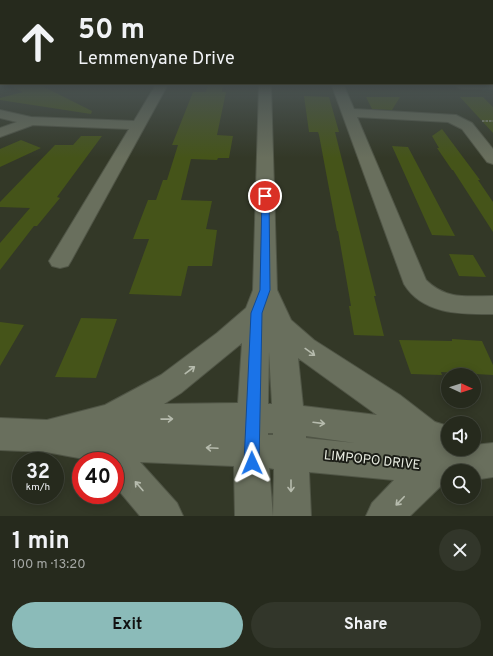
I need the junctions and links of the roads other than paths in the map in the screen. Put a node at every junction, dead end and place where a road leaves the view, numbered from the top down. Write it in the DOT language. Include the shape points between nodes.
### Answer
graph roads {
  1 [pos="147,110"];
  2 [pos="265,110"];
  3 [pos="347,110"];
  4 [pos="348,113"];
  5 [pos="0,114"];
  6 [pos="31,122"];
  7 [pos="139,125"];
  8 [pos="0,133"];
  9 [pos="493,159"];
  10 [pos="60,261"];
  11 [pos="493,305"];
  12 [pos="268,310"];
  13 [pos="288,419"];
  14 [pos="106,432"];
  15 [pos="0,434"];
  16 [pos="252,434"];
  17 [pos="437,448"];
  18 [pos="481,452"];
  19 [pos="291,453"];
  20 [pos="493,456"];
  21 [pos="493,460"];
  22 [pos="164,516"];
  23 [pos="254,516"];
  24 [pos="292,516"];
  25 [pos="385,516"];
  1 -- 7 [label="street"];
  2 -- 12 [label="street"];
  3 -- 4 [label="street"];
  4 -- 9 [label="street" via="451,118 467,126"];
  4 -- 11 [label="street" via="416,284 422,292 431,299 443,302"];
  5 -- 6 [label="street"];
  6 -- 7 [label="street"];
  6 -- 8 [label="street"];
  7 -- 10 [label="street"];
  12 -- 13 [label="street"];
  14 -- 12 [label="street, one-way"];
  12 -- 16 [label="street"];
  12 -- 17 [label="street, one-way" via="296,342 344,377 384,401"];
  13 -- 16 [label="street, LIMPOPO DRIVE"];
  13 -- 17 [label="street, LIMPOPO DRIVE, one-way"];
  13 -- 19 [label="street"];
  14 -- 15 [label="street" via="46,436"];
  14 -- 16 [label="street" via="178,446"];
  22 -- 14 [label="street, one-way"];
  16 -- 19 [label="street, LIMPOPO DRIVE"];
  16 -- 23 [label="street"];
  17 -- 19 [label="street, LIMPOPO DRIVE"];
  17 -- 21 [label="street, LIMPOPO DRIVE"];
  17 -- 25 [label="street, one-way" via="402,498"];
  18 -- 20 [label="street"];
  19 -- 24 [label="street, one-way"];
}
